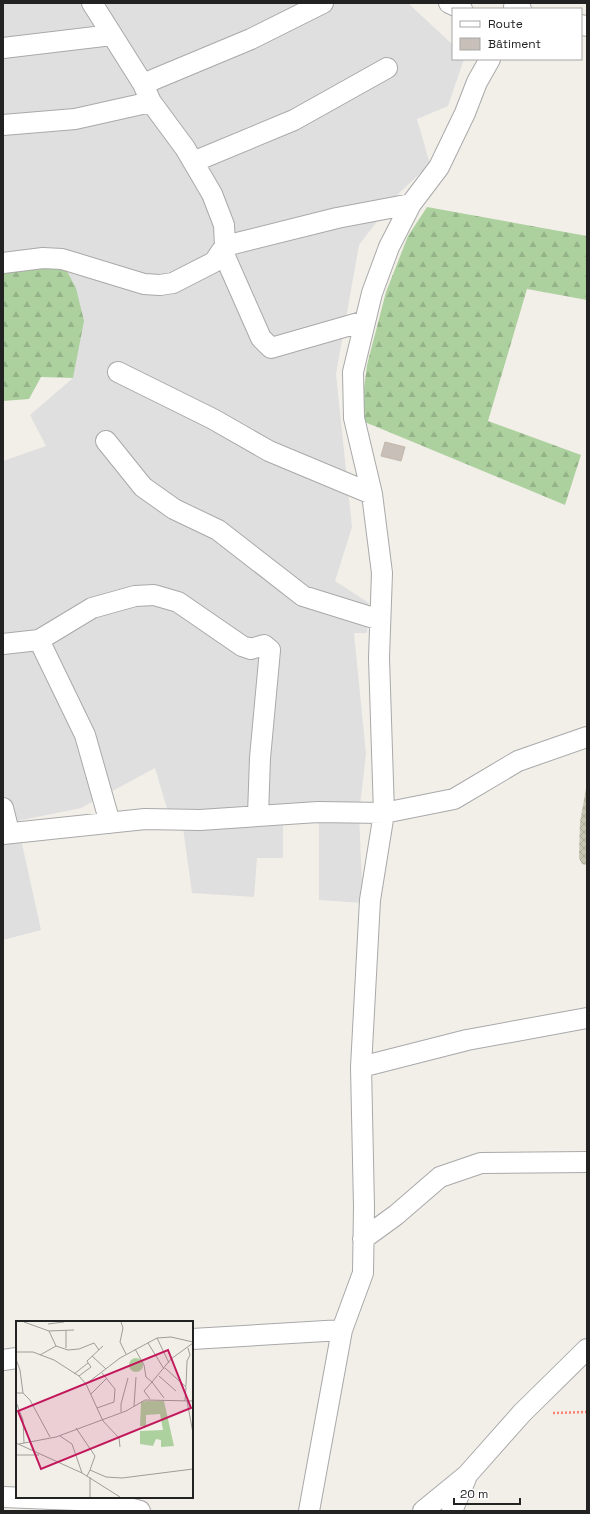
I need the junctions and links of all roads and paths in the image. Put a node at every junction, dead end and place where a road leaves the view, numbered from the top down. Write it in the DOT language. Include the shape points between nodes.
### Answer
graph roads {
  1 [pos="92,3"];
  2 [pos="323,3"];
  3 [pos="449,3"];
  4 [pos="460,8"];
  5 [pos="112,35"];
  6 [pos="3,48"];
  7 [pos="489,60"];
  8 [pos="387,68"];
  9 [pos="143,84"];
  10 [pos="151,102"];
  11 [pos="3,125"];
  12 [pos="193,162"];
  13 [pos="411,204"];
  14 [pos="224,249"];
  15 [pos="3,262"];
  16 [pos="365,320"];
  17 [pos="118,372"];
  18 [pos="106,441"];
  19 [pos="372,494"];
  20 [pos="380,620"];
  21 [pos="39,640"];
  22 [pos="3,644"];
  23 [pos="587,737"];
  24 [pos="3,808"];
  25 [pos="384,813"];
  26 [pos="258,815"];
  27 [pos="110,823"];
  28 [pos="6,833"];
  29 [pos="587,1018"];
  30 [pos="361,1067"];
  31 [pos="587,1162"];
  32 [pos="363,1238"];
  33 [pos="342,1330"];
  34 [pos="193,1339"];
  35 [pos="587,1349"];
  36 [pos="16,1358"];
  37 [pos="3,1360"];
  38 [pos="467,1475"];
  39 [pos="3,1497"];
  40 [pos="16,1498"];
  41 [pos="28,1498"];
  42 [pos="140,1511"];
  43 [pos="309,1511"];
  44 [pos="423,1511"];
  45 [pos="452,1511"];
  1 -- 5 [label="street"];
  2 -- 9 [label="street" via="251,39"];
  3 -- 4 [label="street"];
  5 -- 6 [label="street"];
  5 -- 9 [label="street"];
  7 -- 13 [label="street" via="439,167"];
  8 -- 12 [label="street" via="294,120"];
  9 -- 10 [label="street"];
  10 -- 11 [label="street" via="75,119"];
  10 -- 12 [label="street"];
  12 -- 14 [label="street" via="212,194 224,225"];
  13 -- 14 [label="street" via="337,218"];
  13 -- 16 [label="street" via="389,247"];
  14 -- 15 [label="street" via="214,262 185,278 154,286 62,259"];
  14 -- 16 [label="street" via="262,338 271,348"];
  16 -- 19 [label="street" via="353,372 354,418"];
  17 -- 19 [label="street" via="213,419 268,451"];
  18 -- 20 [label="street" via="143,487 174,508 218,530 303,596"];
  19 -- 20 [label="street" via="382,573"];
  20 -- 25 [label="street"];
  21 -- 22 [label="street"];
  21 -- 26 [label="street" via="92,608 135,596 154,595 178,602 242,646 251,649 264,645 270,650 260,758"];
  21 -- 27 [label="street" via="85,735"];
  23 -- 25 [label="street" via="518,762 454,799"];
  24 -- 28 [label="street"];
  25 -- 26 [label="street" via="318,812"];
  25 -- 30 [label="street" via="370,900"];
  26 -- 27 [label="street"];
  27 -- 28 [label="street"];
  29 -- 30 [label="street" via="467,1040"];
  30 -- 32 [label="street"];
  31 -- 32 [label="street" via="481,1163 440,1177 396,1215"];
  32 -- 33 [label="street" via="363,1273"];
  33 -- 34 [label="street"];
  33 -- 43 [label="street"];
  35 -- 38 [label="street" via="522,1413"];
  36 -- 37 [label="street"];
  38 -- 44 [label="street"];
  38 -- 45 [label="street"];
  39 -- 40 [label="street"];
  41 -- 42 [label="street" via="102,1501"];
}
